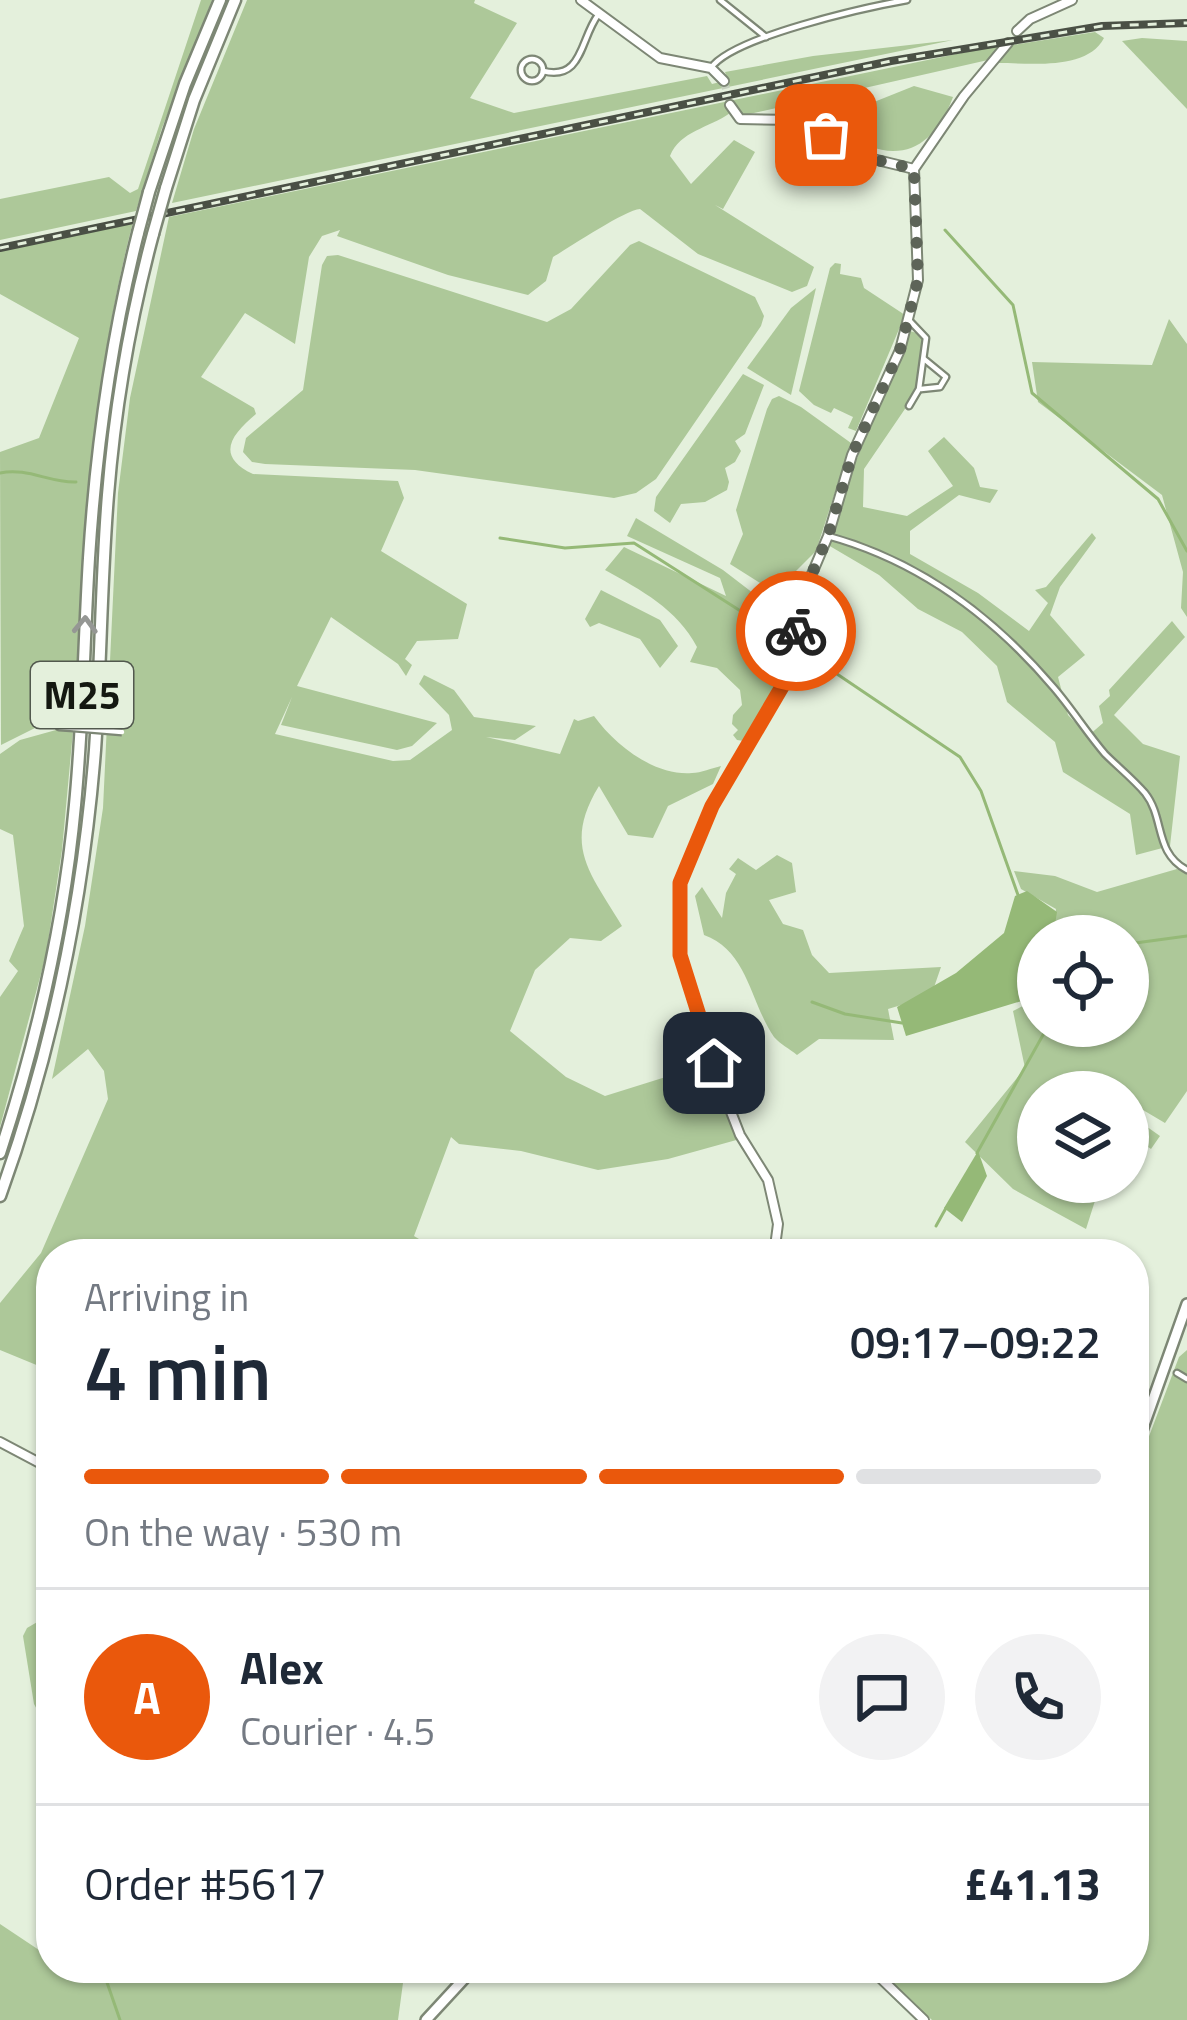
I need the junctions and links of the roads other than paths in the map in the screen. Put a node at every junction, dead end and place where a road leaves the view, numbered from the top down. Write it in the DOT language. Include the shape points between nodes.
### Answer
graph roads {
  1 [pos="220,0"];
  2 [pos="235,0"];
  3 [pos="581,0"];
  4 [pos="720,0"];
  5 [pos="856,0"];
  6 [pos="907,0"];
  7 [pos="1072,0"];
  8 [pos="857,10"];
  9 [pos="599,14"];
  10 [pos="1017,31"];
  11 [pos="766,37"];
  12 [pos="1008,43"];
  13 [pos="711,68"];
  14 [pos="543,71"];
  15 [pos="724,81"];
  16 [pos="730,105"];
  17 [pos="914,169"];
  18 [pos="908,319"];
  19 [pos="924,359"];
  20 [pos="919,389"];
  21 [pos="910,406"];
  22 [pos="828,536"];
  23 [pos="59,727"];
  24 [pos="122,732"];
  25 [pos="1187,871"];
  26 [pos="0,1153"];
  27 [pos="0,1196"];
  28 [pos="776,1239"];
  29 [pos="1187,1304"];
  30 [pos="1177,1373"];
  31 [pos="1187,1378"];
  32 [pos="1149,1411"];
  33 [pos="0,1442"];
  34 [pos="36,1461"];
  35 [pos="460,1983"];
  36 [pos="886,1983"];
  37 [pos="426,2020"];
  38 [pos="924,2020"];
  26 -- 1 [label="highway, M25, one-way, bridge" via="37,1027 67,872 112,350 149,192"];
  2 -- 27 [label="highway, M25, bridge" via="166,188 127,346 76,908 47,1045"];
  3 -- 9 [label="street"];
  4 -- 11 [label="street"];
  5 -- 8 [label="street"];
  6 -- 8 [label="street"];
  7 -- 10 [label="street"];
  8 -- 11 [label="street"];
  9 -- 13 [label="street" via="660,58"];
  9 -- 14 [label="street" via="572,68"];
  11 -- 13 [label="street"];
  12 -- 17 [label="street"];
  13 -- 15 [label="street"];
  16 -- 17 [label="street" via="740,119 794,121 869,158"];
  17 -- 18 [label="street" via="918,280"];
  18 -- 19 [label="street" via="923,332"];
  18 -- 22 [label="street"];
  19 -- 20 [label="street"];
  19 -- 20 [label="street" via="946,377 940,387"];
  20 -- 21 [label="street"];
  22 -- 25 [label="street" via="897,560 1007,637 1148,796 1169,859"];
  22 -- 28 [label="street" via="800,602 788,675 712,806 680,883 680,955 726,1099 772,1192"];
  23 -- 24 [label="street, bridge"];
  29 -- 32 [label="main road"];
  30 -- 31 [label="street"];
  33 -- 34 [label="street"];
  35 -- 37 [label="main road"];
  36 -- 38 [label="street"];
}
